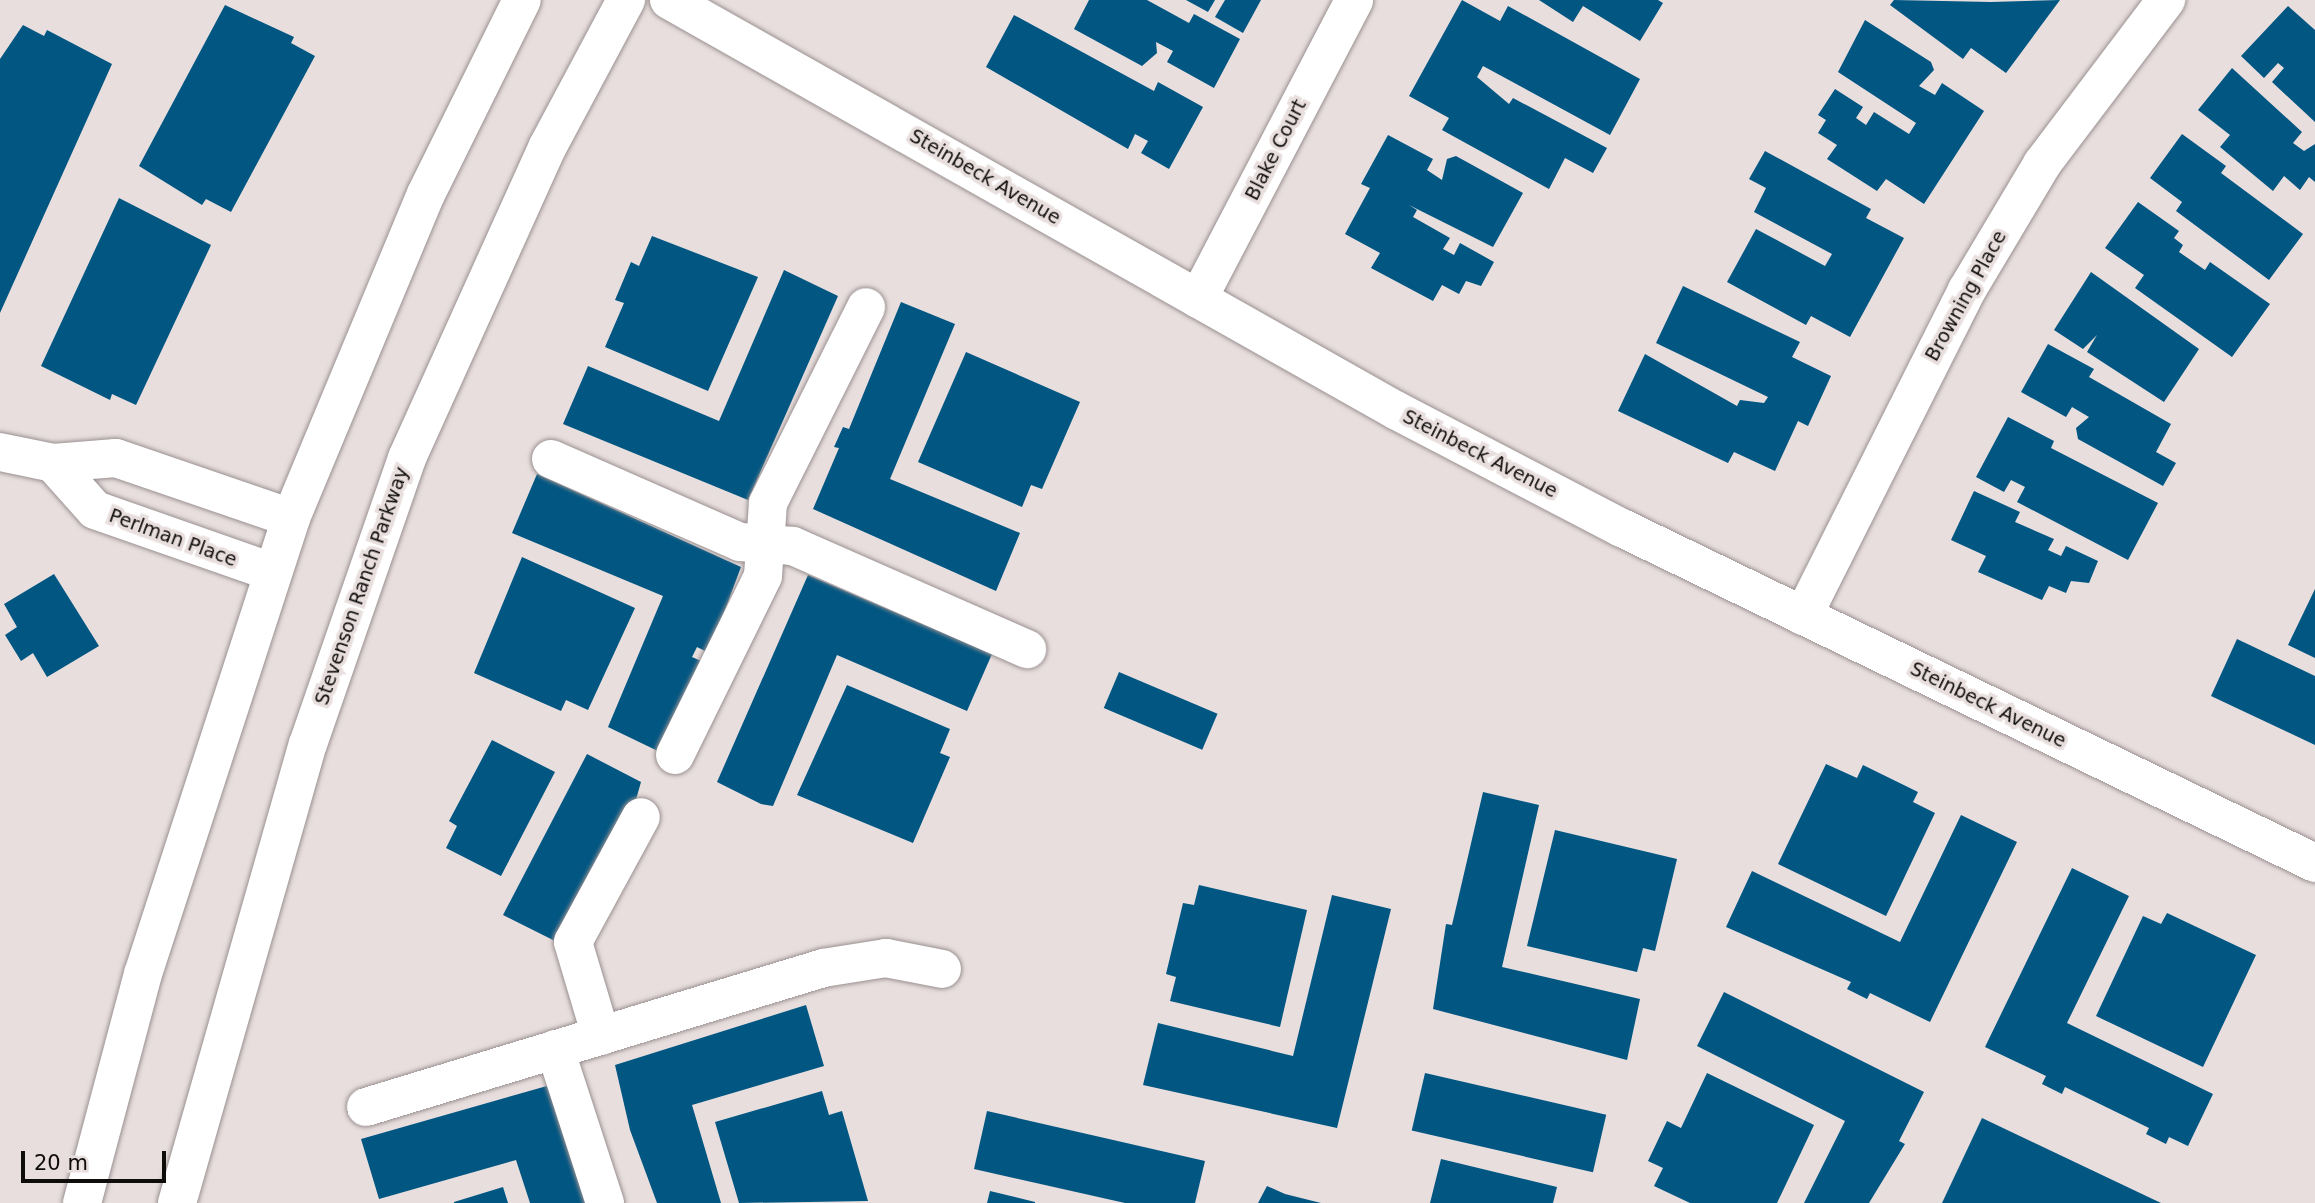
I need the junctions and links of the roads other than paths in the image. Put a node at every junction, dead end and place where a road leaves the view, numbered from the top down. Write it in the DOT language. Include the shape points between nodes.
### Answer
graph roads {
  1 [pos="522,0"];
  2 [pos="626,0"];
  3 [pos="669,0"];
  4 [pos="1354,0"];
  5 [pos="2166,0"];
  6 [pos="1198,299"];
  7 [pos="866,307"];
  8 [pos="0,452"];
  9 [pos="551,459"];
  10 [pos="53,463"];
  11 [pos="290,518"];
  12 [pos="767,543"];
  13 [pos="272,572"];
  14 [pos="1803,616"];
  15 [pos="1027,649"];
  16 [pos="675,755"];
  17 [pos="641,817"];
  18 [pos="2315,863"];
  19 [pos="942,969"];
  20 [pos="601,1036"];
  21 [pos="555,1049"];
  22 [pos="366,1107"];
  23 [pos="82,1203"];
  24 [pos="177,1203"];
  25 [pos="605,1203"];
  1 -- 11 [label="street" via="425,194"];
  2 -- 24 [label="street, Stevenson Ranch Parkway" via="548,146 407,458 308,744"];
  3 -- 6 [label="street, Steinbeck Avenue"];
  4 -- 6 [label="street, Blake Court"];
  5 -- 14 [label="street, Browning Place" via="2042,164 1981,267 1894,425"];
  6 -- 14 [label="street, Steinbeck Avenue" via="1409,417"];
  7 -- 12 [label="street" via="768,503"];
  8 -- 10 [label="street"];
  9 -- 12 [label="street" via="740,542"];
  10 -- 11 [label="street" via="116,458"];
  10 -- 13 [label="street, Perlman Place" via="95,510"];
  11 -- 13 [label="street"];
  12 -- 15 [label="street" via="793,546"];
  12 -- 16 [label="street" via="763,576"];
  13 -- 23 [label="street" via="143,974"];
  14 -- 18 [label="street, Steinbeck Avenue"];
  17 -- 20 [label="street" via="573,942"];
  19 -- 20 [label="street" via="886,957 859,959"];
  20 -- 21 [label="street"];
  21 -- 22 [label="street"];
  21 -- 25 [label="street"];
}
